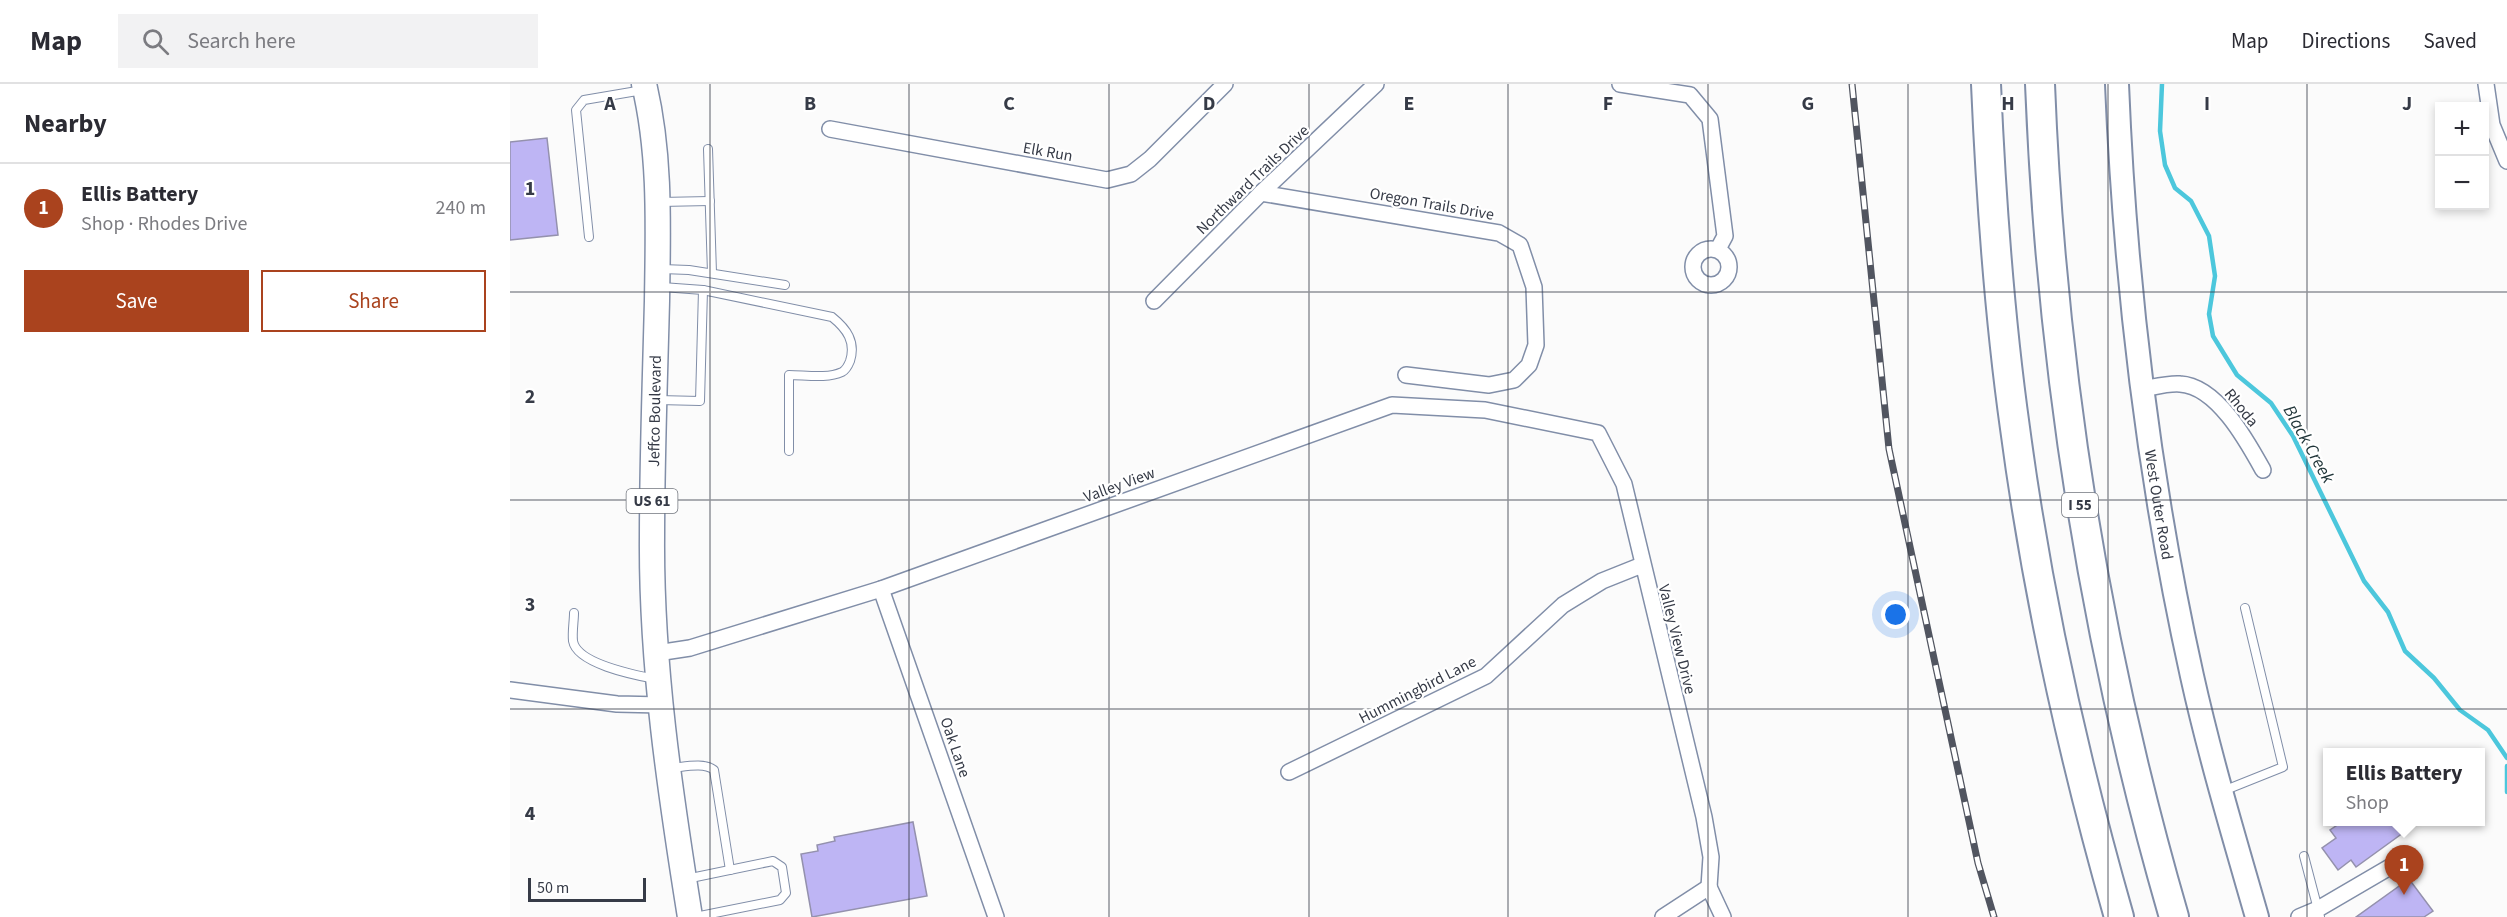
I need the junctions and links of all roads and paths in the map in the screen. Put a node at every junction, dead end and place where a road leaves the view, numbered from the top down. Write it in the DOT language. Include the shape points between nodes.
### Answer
graph roads {
  1 [pos="1225,84"];
  2 [pos="1376,84"];
  3 [pos="1620,84"];
  4 [pos="1986,84"];
  5 [pos="2040,84"];
  6 [pos="2117,84"];
  7 [pos="2486,84"];
  8 [pos="648,86"];
  9 [pos="830,129"];
  10 [pos="708,149"];
  11 [pos="2507,161"];
  12 [pos="1261,193"];
  13 [pos="710,201"];
  14 [pos="658,202"];
  15 [pos="589,237"];
  16 [pos="1718,249"];
  17 [pos="711,273"];
  18 [pos="657,278"];
  19 [pos="785,285"];
  20 [pos="703,290"];
  21 [pos="1154,301"];
  22 [pos="1406,375"];
  23 [pos="2143,388"];
  24 [pos="654,399"];
  25 [pos="1598,433"];
  26 [pos="789,451"];
  27 [pos="2263,470"];
  28 [pos="1642,565"];
  29 [pos="881,589"];
  30 [pos="2245,608"];
  31 [pos="574,613"];
  32 [pos="657,653"];
  33 [pos="659,679"];
  34 [pos="510,690"];
  35 [pos="661,705"];
  36 [pos="668,768"];
  37 [pos="1289,772"];
  38 [pos="2222,792"];
  39 [pos="2304,856"];
  40 [pos="2408,857"];
  41 [pos="730,870"];
  42 [pos="684,879"];
  43 [pos="1709,887"];
  44 [pos="2319,913"];
  45 [pos="692,917"];
  46 [pos="996,917"];
  47 [pos="1664,917"];
  48 [pos="1723,917"];
  49 [pos="2119,917"];
  50 [pos="2174,917"];
  51 [pos="2257,917"];
  52 [pos="2300,917"];
  1 -- 9 [label="street, Elk Run" via="1150,159 1131,174 1107,180"];
  2 -- 12 [label="street, Northward Trails Drive"];
  3 -- 16 [label="street" via="1690,95 1710,119 1725,236"];
  4 -- 49 [label="highway" via="2001,310 2027,515 2072,737"];
  5 -- 50 [label="highway, I 55" via="2057,335 2080,505 2132,763"];
  6 -- 23 [label="street, West Outer Road" via="2127,252"];
  7 -- 11 [label="street" via="2492,125"];
  8 -- 14 [label="main road, Jeffco Boulevard / US 61"];
  8 -- 15 [label="lane" via="584,100 576,110"];
  10 -- 13 [label="lane"];
  12 -- 21 [label="street, Northward Trails Drive"];
  12 -- 22 [label="street, Oregon Trails Drive" via="1499,233 1520,245 1534,287 1536,345 1529,365 1514,381 1489,385"];
  13 -- 14 [label="lane"];
  13 -- 17 [label="lane"];
  14 -- 18 [label="main road, Jeffco Boulevard / US 61"];
  17 -- 18 [label="lane"];
  17 -- 19 [label="lane"];
  18 -- 20 [label="lane"];
  18 -- 24 [label="main road, Jeffco Boulevard / US 61"];
  20 -- 24 [label="lane" via="700,401"];
  20 -- 26 [label="lane" via="832,317 849,334 853,352 843,371 832,375 789,375"];
  23 -- 27 [label="street, Rhoda" via="2182,384 2211,396 2242,432"];
  23 -- 38 [label="street, West Outer Road" via="2169,561 2192,678"];
  24 -- 32 [label="main road, Jeffco Boulevard / US 61" via="652,541"];
  25 -- 28 [label="street, Valley View Drive" via="1624,484"];
  25 -- 29 [label="street, Valley View" via="1485,410 1392,405"];
  28 -- 37 [label="street, Hummingbird Lane" via="1602,581 1563,605 1486,676"];
  28 -- 43 [label="street, Valley View Drive" via="1704,817 1711,857"];
  29 -- 32 [label="street, Valley View" via="690,648"];
  29 -- 46 [label="street, Oak Lane"];
  30 -- 38 [label="lane" via="2283,767"];
  31 -- 33 [label="lane" via="573,642 588,658 626,674"];
  32 -- 33 [label="main road, Jeffco Boulevard / US 61"];
  33 -- 35 [label="main road, Jeffco Boulevard / US 61"];
  34 -- 35 [label="street" via="617,704"];
  35 -- 36 [label="main road, Jeffco Boulevard / US 61"];
  36 -- 41 [label="lane" via="702,766 714,770"];
  36 -- 42 [label="main road, Jeffco Boulevard / US 61"];
  38 -- 51 [label="street, West Outer Road"];
  39 -- 44 [label="lane"];
  40 -- 44 [label="street"];
  41 -- 42 [label="lane"];
  41 -- 45 [label="lane" via="773,861 782,867 786,893 780,900"];
  42 -- 45 [label="main road, Jeffco Boulevard / US 61"];
  43 -- 47 [label="street"];
  43 -- 48 [label="street"];
  44 -- 52 [label="street"];
}
